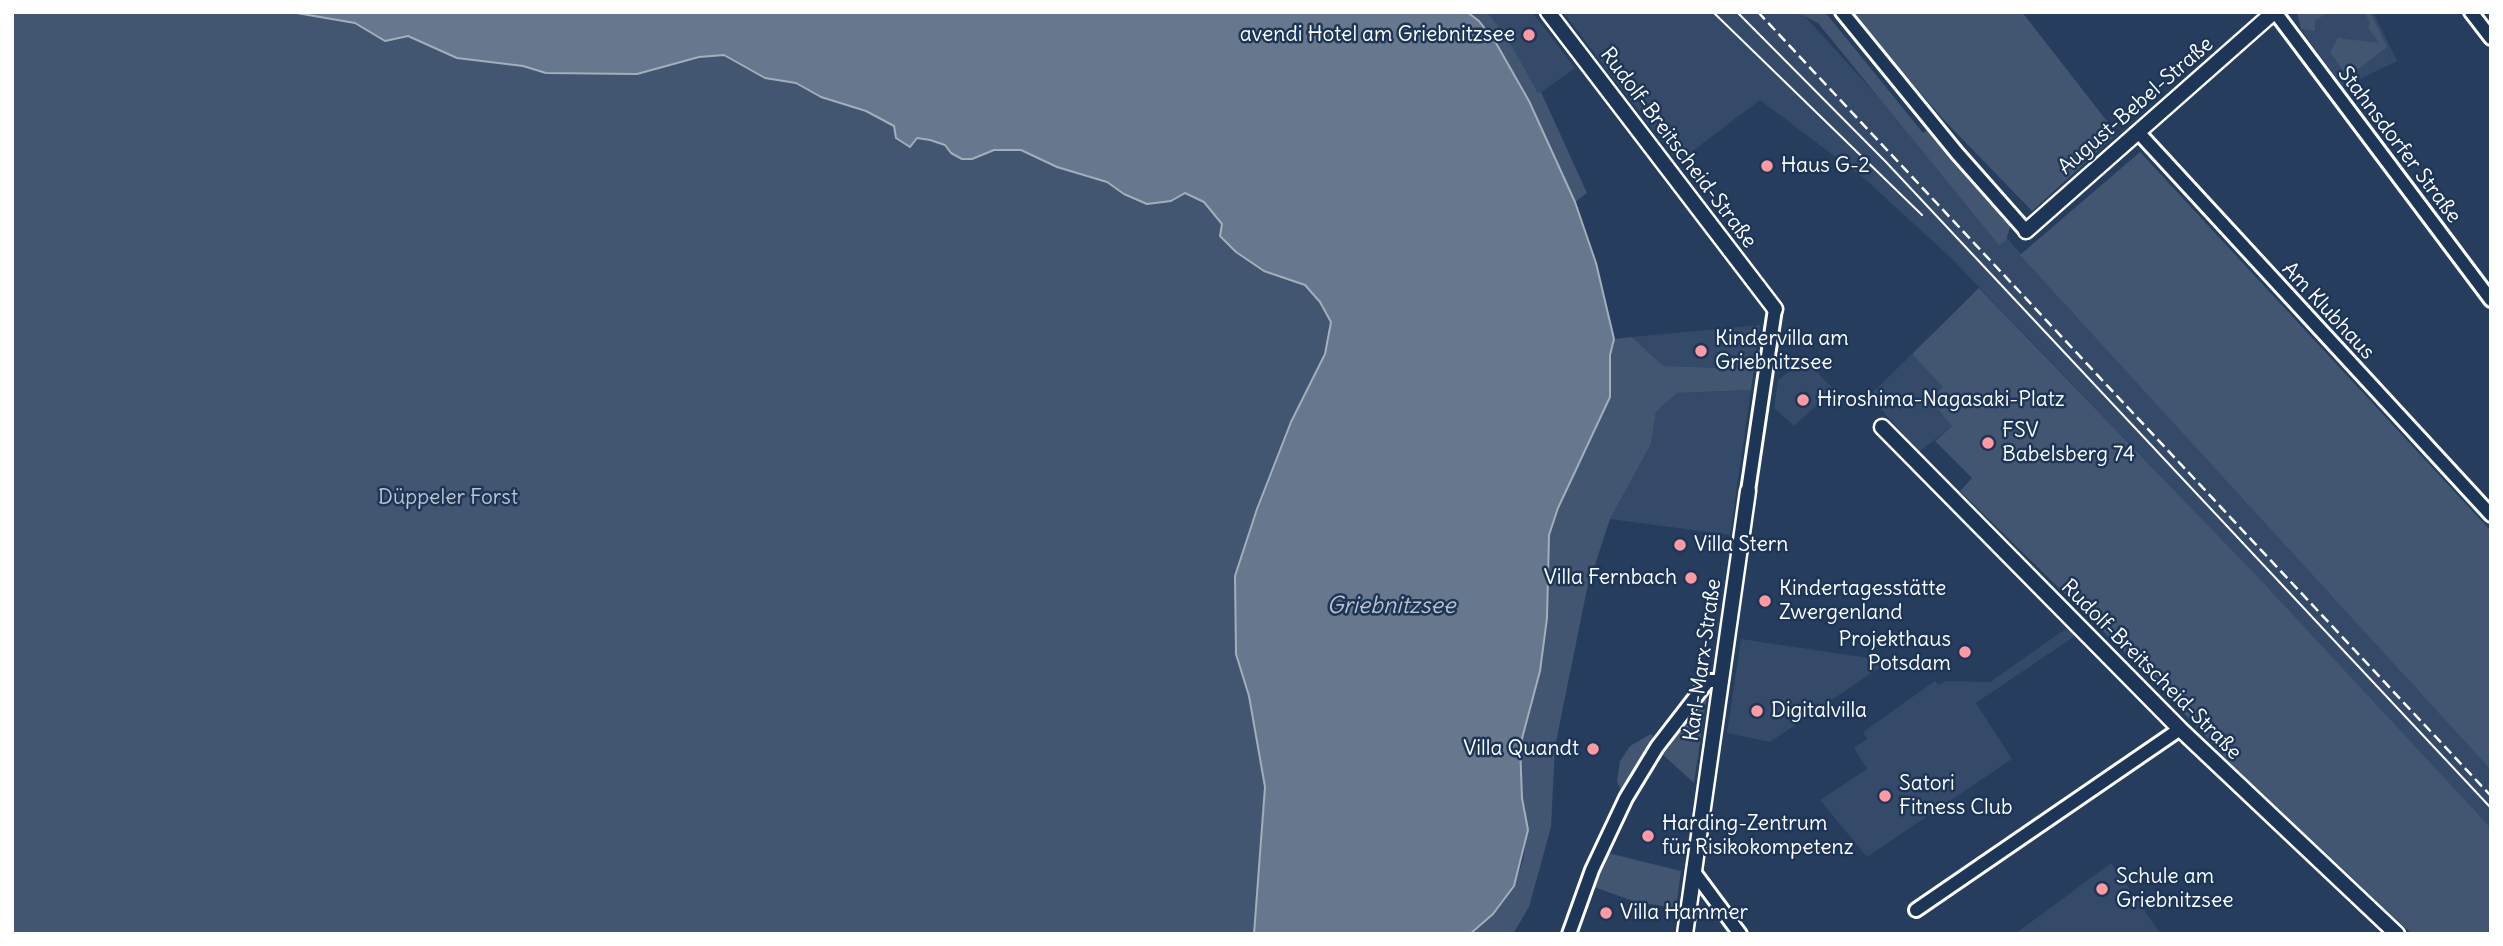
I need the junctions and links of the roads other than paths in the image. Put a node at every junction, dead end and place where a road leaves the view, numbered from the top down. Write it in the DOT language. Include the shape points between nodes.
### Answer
graph roads {
  1 [pos="1548,12"];
  2 [pos="1842,12"];
  3 [pos="2275,12"];
  4 [pos="2472,12"];
  5 [pos="2491,38"];
  6 [pos="2138,132"];
  7 [pos="2026,230"];
  8 [pos="2491,300"];
  9 [pos="1775,309"];
  10 [pos="1882,428"];
  11 [pos="1748,491"];
  12 [pos="2491,515"];
  13 [pos="1720,681"];
  14 [pos="2180,729"];
  15 [pos="1694,872"];
  16 [pos="1916,910"];
  17 [pos="1569,934"];
  18 [pos="1685,934"];
  19 [pos="1740,934"];
  20 [pos="2397,934"];
  1 -- 9 [label="street, Rudolf-Breitscheid-Straße"];
  2 -- 7 [label="street"];
  3 -- 6 [label="street, August-Bebel-Straße"];
  3 -- 8 [label="street, Stahnsdorfer Straße"];
  4 -- 5 [label="street"];
  6 -- 7 [label="street, August-Bebel-Straße"];
  6 -- 12 [label="street, Am Klubhaus"];
  9 -- 11 [label="street, Karl-Marx-Straße"];
  10 -- 14 [label="street, Rudolf-Breitscheid-Straße"];
  11 -- 13 [label="street, Karl-Marx-Straße"];
  13 -- 15 [label="street, Karl-Marx-Straße"];
  13 -- 17 [label="street" via="1709,681 1657,747 1626,798 1592,870"];
  14 -- 16 [label="street"];
  14 -- 20 [label="street, Rudolf-Breitscheid-Straße"];
  15 -- 18 [label="street, Karl-Marx-Straße"];
  15 -- 19 [label="street"];
}
